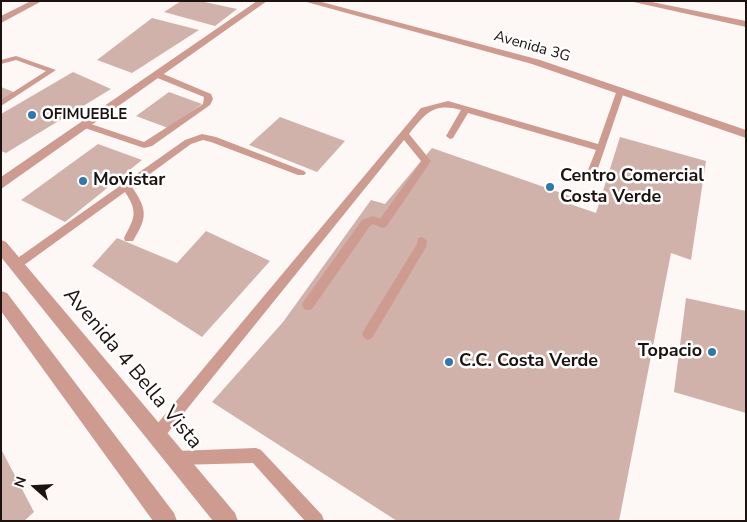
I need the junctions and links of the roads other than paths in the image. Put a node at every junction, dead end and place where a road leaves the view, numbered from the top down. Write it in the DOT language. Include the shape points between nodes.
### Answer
graph roads {
  1 [pos="38,1"];
  2 [pos="263,1"];
  3 [pos="307,1"];
  4 [pos="633,1"];
  5 [pos="1,20"];
  6 [pos="746,24"];
  7 [pos="1,62"];
  8 [pos="158,75"];
  9 [pos="621,89"];
  10 [pos="1,104"];
  11 [pos="466,109"];
  12 [pos="85,125"];
  13 [pos="404,133"];
  14 [pos="746,134"];
  15 [pos="450,136"];
  16 [pos="601,148"];
  17 [pos="301,173"];
  18 [pos="588,180"];
  19 [pos="1,184"];
  20 [pos="126,187"];
  21 [pos="129,238"];
  22 [pos="422,241"];
  23 [pos="1,246"];
  24 [pos="16,265"];
  25 [pos="1,298"];
  26 [pos="308,305"];
  27 [pos="368,334"];
  28 [pos="157,436"];
  29 [pos="176,458"];
  30 [pos="166,521"];
  31 [pos="227,521"];
  32 [pos="316,521"];
  1 -- 5 [label="street"];
  2 -- 8 [label="street"];
  3 -- 9 [label="street, Avenida 3G" via="536,62"];
  4 -- 6 [label="street"];
  7 -- 10 [label="lane" via="16,58 52,70"];
  8 -- 12 [label="street"];
  8 -- 12 [label="lane" via="208,96 206,105 144,145"];
  9 -- 14 [label="street, Avenida 3G"];
  9 -- 16 [label="lane"];
  11 -- 13 [label="lane" via="448,104 424,110"];
  11 -- 15 [label="lane"];
  11 -- 16 [label="lane"];
  12 -- 19 [label="street"];
  13 -- 26 [label="lane" via="426,160 422,168 382,224 373,220 366,223"];
  13 -- 28 [label="lane"];
  16 -- 18 [label="lane"];
  17 -- 20 [label="lane" via="202,137 188,142"];
  20 -- 21 [label="lane" via="140,206 138,224"];
  20 -- 24 [label="lane"];
  22 -- 27 [label="lane"];
  23 -- 24 [label="street, Avenida 4 Bella Vista"];
  24 -- 28 [label="street, Avenida 4 Bella Vista"];
  25 -- 30 [label="street"];
  28 -- 29 [label="street, Avenida 4 Bella Vista"];
  29 -- 31 [label="street, Avenida 4 Bella Vista"];
  29 -- 32 [label="lane" via="256,455"];
}
